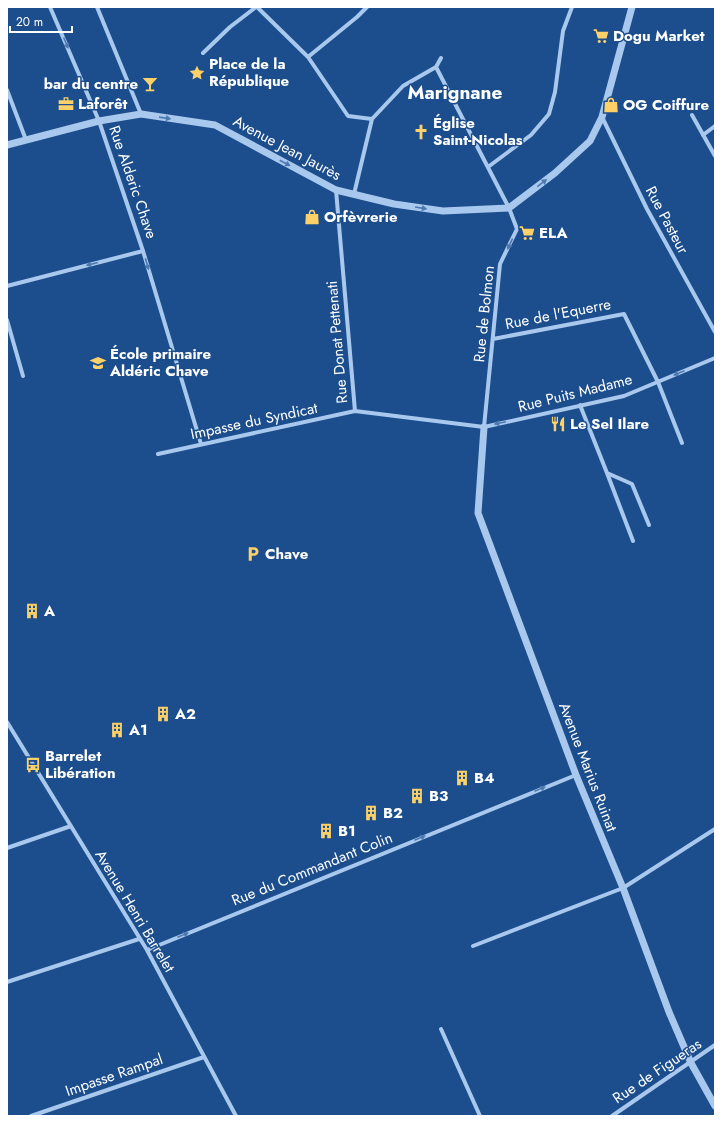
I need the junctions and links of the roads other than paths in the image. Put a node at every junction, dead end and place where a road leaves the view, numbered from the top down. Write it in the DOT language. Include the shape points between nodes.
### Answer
graph roads {
  1 [pos="50,7"];
  2 [pos="97,7"];
  3 [pos="257,7"];
  4 [pos="367,7"];
  5 [pos="572,7"];
  6 [pos="632,7"];
  7 [pos="203,53"];
  8 [pos="308,56"];
  9 [pos="442,58"];
  10 [pos="436,67"];
  11 [pos="7,90"];
  12 [pos="141,114"];
  13 [pos="692,115"];
  14 [pos="602,117"];
  15 [pos="372,119"];
  16 [pos="99,121"];
  17 [pos="715,126"];
  18 [pos="703,135"];
  19 [pos="26,140"];
  20 [pos="7,144"];
  21 [pos="715,156"];
  22 [pos="488,167"];
  23 [pos="336,190"];
  24 [pos="354,194"];
  25 [pos="509,208"];
  26 [pos="143,251"];
  27 [pos="7,286"];
  28 [pos="7,320"];
  29 [pos="715,332"];
  30 [pos="493,339"];
  31 [pos="715,358"];
  32 [pos="23,376"];
  33 [pos="658,382"];
  34 [pos="580,405"];
  35 [pos="355,411"];
  36 [pos="484,427"];
  37 [pos="682,443"];
  38 [pos="201,444"];
  39 [pos="158,454"];
  40 [pos="607,473"];
  41 [pos="649,524"];
  42 [pos="633,541"];
  43 [pos="7,722"];
  44 [pos="576,775"];
  45 [pos="70,826"];
  46 [pos="715,829"];
  47 [pos="7,848"];
  48 [pos="623,888"];
  49 [pos="139,939"];
  50 [pos="472,946"];
  51 [pos="147,950"];
  52 [pos="7,982"];
  53 [pos="441,1029"];
  54 [pos="715,1045"];
  55 [pos="204,1057"];
  56 [pos="691,1063"];
  57 [pos="715,1106"];
  58 [pos="31,1116"];
  59 [pos="236,1116"];
  60 [pos="480,1116"];
  61 [pos="612,1116"];
  1 -- 16 [label="street, one-way"];
  2 -- 12 [label="street"];
  3 -- 7 [label="street" via="230,27"];
  3 -- 8 [label="street"];
  4 -- 8 [label="street"];
  5 -- 22 [label="street" via="562,32 555,92 549,114 532,135"];
  6 -- 14 [label="street"];
  8 -- 15 [label="street" via="348,116"];
  9 -- 10 [label="street"];
  10 -- 15 [label="street" via="403,86"];
  10 -- 22 [label="street, Rue de Bolmon"];
  11 -- 19 [label="street"];
  12 -- 16 [label="street, Avenue Jean Jaurès"];
  12 -- 23 [label="street, Avenue Jean Jaurès, one-way" via="216,125"];
  13 -- 18 [label="street"];
  25 -- 14 [label="street, one-way" via="555,173 590,141"];
  14 -- 29 [label="street, Rue Pasteur" via="647,209"];
  15 -- 24 [label="street"];
  16 -- 19 [label="street, Avenue Jean Jaurès"];
  16 -- 26 [label="street, Rue Alderic Chave"];
  17 -- 18 [label="street"];
  18 -- 21 [label="street"];
  19 -- 20 [label="street, Avenue Jean Jaurès"];
  22 -- 25 [label="street, Rue de Bolmon"];
  23 -- 24 [label="street, Avenue Jean Jaurès"];
  23 -- 35 [label="street, Rue Donat Pettenati"];
  24 -- 25 [label="street, Avenue Jean Jaurès, one-way" via="443,212"];
  25 -- 30 [label="street, Rue de Bolmon, one-way" via="517,229 500,264"];
  26 -- 27 [label="street, Rue Alderic Chave, one-way"];
  26 -- 38 [label="street, Rue Alderic Chave, one-way"];
  28 -- 32 [label="street"];
  30 -- 33 [label="street, Rue de l'Equerre" via="624,314"];
  30 -- 36 [label="street, Rue de Bolmon"];
  31 -- 33 [label="street, Rue Puits Madame, one-way"];
  33 -- 34 [label="street, Rue Puits Madame" via="624,396"];
  33 -- 37 [label="street"];
  34 -- 36 [label="street, Rue Puits Madame, one-way"];
  34 -- 40 [label="street"];
  35 -- 36 [label="street, Rue Donat Pettenati"];
  35 -- 38 [label="street, Impasse du Syndicat"];
  36 -- 44 [label="street, Avenue Marius Ruinat" via="478,513"];
  38 -- 39 [label="street, Impasse du Syndicat"];
  40 -- 41 [label="street" via="632,484"];
  40 -- 42 [label="street"];
  43 -- 45 [label="street, Avenue Henri Barrelet"];
  44 -- 48 [label="street, Avenue Marius Ruinat"];
  51 -- 44 [label="street, Rue du Commandant Colin, one-way"];
  45 -- 47 [label="street"];
  45 -- 49 [label="street, Avenue Henri Barrelet"];
  46 -- 48 [label="street"];
  48 -- 50 [label="street"];
  48 -- 56 [label="street, Avenue Marius Ruinat" via="669,1012"];
  49 -- 51 [label="street, Avenue Henri Barrelet"];
  49 -- 52 [label="street"];
  51 -- 55 [label="street, Avenue Henri Barrelet"];
  53 -- 60 [label="street"];
  54 -- 56 [label="street, Rue de Figueras"];
  55 -- 58 [label="street, Impasse Rampal"];
  55 -- 59 [label="street, Avenue Henri Barrelet"];
  56 -- 57 [label="street, Avenue Marius Ruinat"];
  56 -- 61 [label="street, Rue de Figueras"];
}
